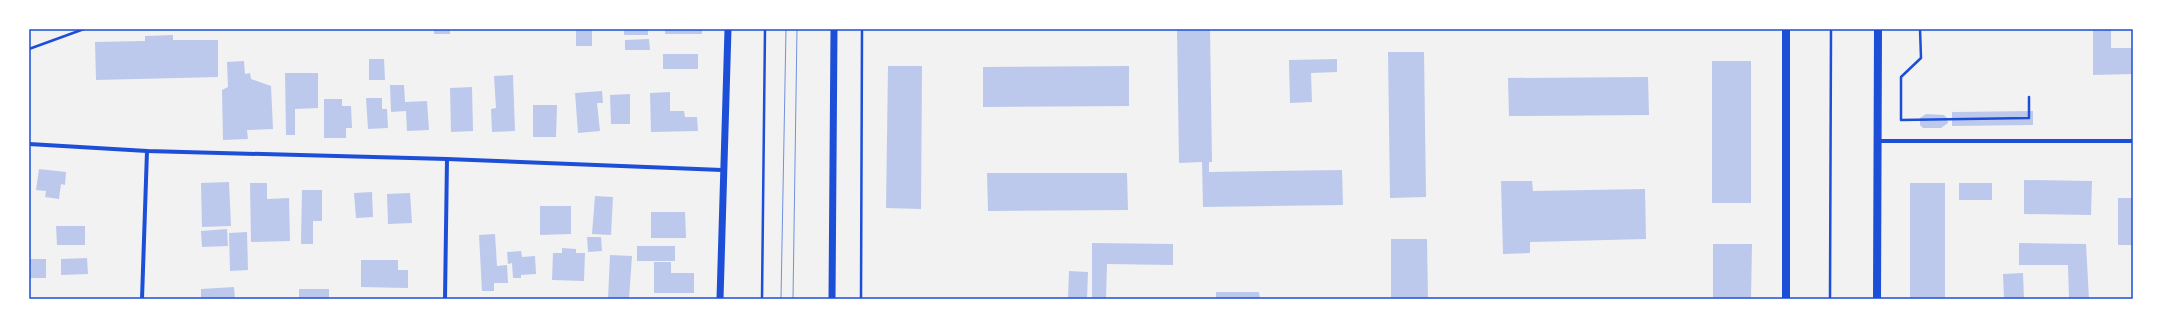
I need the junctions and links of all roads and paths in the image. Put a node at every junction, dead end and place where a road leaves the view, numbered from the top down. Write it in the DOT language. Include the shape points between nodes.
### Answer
graph roads {
  1 [pos="84,29"];
  2 [pos="728,29"];
  3 [pos="765,29"];
  4 [pos="834,29"];
  5 [pos="862,29"];
  6 [pos="1786,29"];
  7 [pos="1831,29"];
  8 [pos="1878,29"];
  9 [pos="1920,29"];
  10 [pos="29,49"];
  11 [pos="2029,97"];
  12 [pos="1878,141"];
  13 [pos="2133,141"];
  14 [pos="29,144"];
  15 [pos="147,150"];
  16 [pos="447,159"];
  17 [pos="722,170"];
  18 [pos="142,299"];
  19 [pos="444,299"];
  20 [pos="720,299"];
  21 [pos="762,299"];
  22 [pos="832,299"];
  23 [pos="861,299"];
  24 [pos="1786,299"];
  25 [pos="1830,299"];
  26 [pos="1877,299"];
  1 -- 10 [label="path"];
  2 -- 17 [label="street"];
  3 -- 21 [label="path"];
  4 -- 22 [label="street"];
  5 -- 23 [label="path"];
  6 -- 24 [label="main road"];
  7 -- 25 [label="path"];
  8 -- 12 [label="main road"];
  9 -- 11 [label="path" via="1921,58 1901,77 1901,120 2029,118"];
  12 -- 13 [label="street"];
  12 -- 26 [label="main road"];
  14 -- 15 [label="street"];
  15 -- 16 [label="street"];
  15 -- 18 [label="street"];
  16 -- 17 [label="street"];
  16 -- 19 [label="street"];
  17 -- 20 [label="street"];
}
